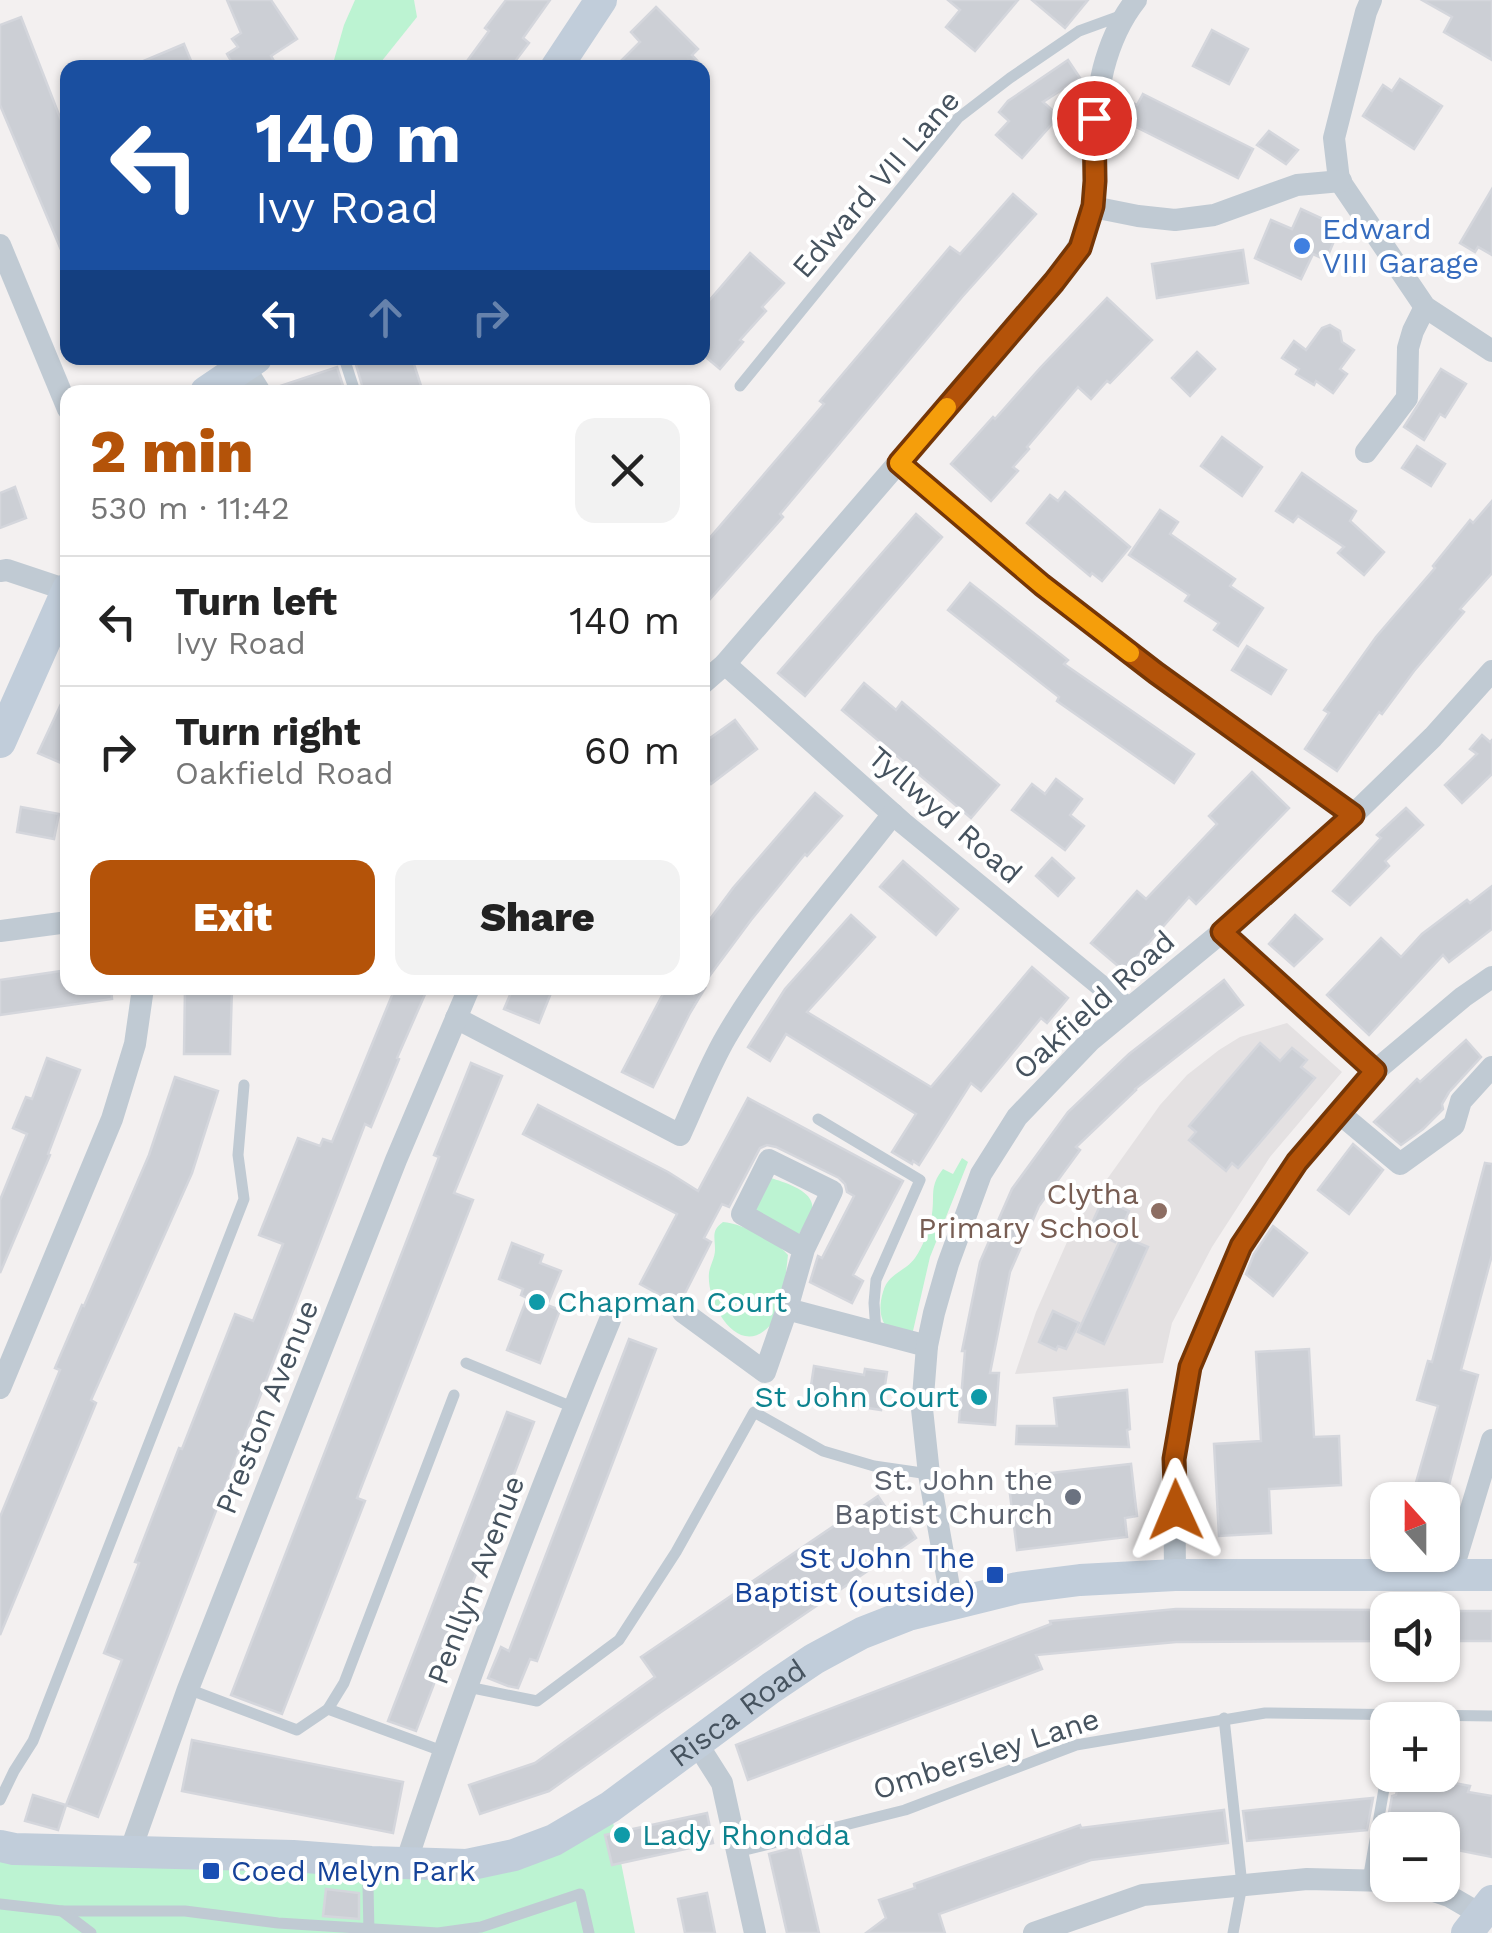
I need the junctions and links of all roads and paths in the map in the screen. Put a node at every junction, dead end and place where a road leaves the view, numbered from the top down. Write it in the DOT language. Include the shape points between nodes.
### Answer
graph roads {
  1 [pos="601,0"];
  2 [pos="1371,0"];
  3 [pos="1131,7"];
  4 [pos="561,60"];
  5 [pos="1341,182"];
  6 [pos="1093,206"];
  7 [pos="0,244"];
  8 [pos="1426,307"];
  9 [pos="1492,351"];
  10 [pos="253,372"];
  11 [pos="222,385"];
  12 [pos="740,386"];
  13 [pos="60,390"];
  14 [pos="1366,452"];
  15 [pos="899,463"];
  16 [pos="0,571"];
  17 [pos="60,587"];
  18 [pos="60,605"];
  19 [pos="725,664"];
  20 [pos="1492,671"];
  21 [pos="710,677"];
  22 [pos="0,742"];
  23 [pos="894,814"];
  24 [pos="1353,815"];
  25 [pos="60,923"];
  26 [pos="0,930"];
  27 [pos="1222,932"];
  28 [pos="1492,977"];
  29 [pos="142,995"];
  30 [pos="466,995"];
  31 [pos="1128,1008"];
  32 [pos="456,1018"];
  33 [pos="1492,1066"];
  34 [pos="1375,1071"];
  35 [pos="244,1085"];
  36 [pos="1339,1113"];
  37 [pos="818,1120"];
  38 [pos="804,1250"];
  39 [pos="787,1309"];
  40 [pos="683,1312"];
  41 [pos="610,1320"];
  42 [pos="876,1332"];
  43 [pos="927,1346"];
  44 [pos="466,1363"];
  45 [pos="0,1388"];
  46 [pos="454,1395"];
  47 [pos="574,1408"];
  48 [pos="1492,1440"];
  49 [pos="929,1474"];
  50 [pos="1175,1575"];
  51 [pos="1492,1575"];
  52 [pos="1451,1576"];
  53 [pos="952,1604"];
  54 [pos="468,1686"];
  55 [pos="188,1689"];
  56 [pos="328,1709"];
  57 [pos="1370,1716"];
  58 [pos="1460,1716"];
  59 [pos="1492,1716"];
  60 [pos="1224,1718"];
  61 [pos="696,1742"];
  62 [pos="442,1751"];
  63 [pos="0,1800"];
  64 [pos="0,1846"];
  65 [pos="130,1852"];
  66 [pos="737,1852"];
  67 [pos="371,1862"];
  68 [pos="406,1863"];
  69 [pos="1370,1880"];
  70 [pos="1242,1885"];
  71 [pos="1459,1902"];
  72 [pos="0,1904"];
  73 [pos="62,1912"];
  74 [pos="1480,1916"];
  75 [pos="274,1928"];
  76 [pos="369,1931"];
  77 [pos="92,1933"];
  78 [pos="588,1933"];
  79 [pos="755,1933"];
  80 [pos="1034,1933"];
  81 [pos="1234,1933"];
  1 -- 4 [label="main road"];
  2 -- 5 [label="street" via="1334,138"];
  3 -- 6 [label="street" via="1102,72"];
  3 -- 12 [label="lane, Edward VII Lane" via="1079,31 958,118"];
  5 -- 6 [label="street" via="1297,185 1214,215 1174,220"];
  5 -- 8 [label="street"];
  6 -- 15 [label="street" via="1080,248"];
  7 -- 13 [label="street"];
  8 -- 9 [label="street"];
  8 -- 14 [label="street" via="1408,348 1407,398"];
  10 -- 11 [label="main road"];
  15 -- 19 [label="street"];
  15 -- 24 [label="street" via="1042,585"];
  16 -- 17 [label="street"];
  18 -- 22 [label="main road"];
  19 -- 21 [label="street"];
  19 -- 23 [label="street, Tyllwyd Road"];
  20 -- 24 [label="street, Oakfield Road"];
  23 -- 31 [label="street, Tyllwyd Road"];
  23 -- 32 [label="street" via="787,946 726,1038 680,1135"];
  24 -- 27 [label="street, Oakfield Road"];
  25 -- 26 [label="street"];
  27 -- 31 [label="street, Oakfield Road"];
  27 -- 34 [label="street"];
  28 -- 34 [label="street"];
  29 -- 45 [label="street" via="112,1119"];
  30 -- 32 [label="street, Preston Avenue"];
  31 -- 43 [label="street, Oakfield Road" via="1017,1117 980,1174"];
  32 -- 55 [label="street, Preston Avenue"];
  33 -- 36 [label="street" via="1462,1102 1454,1125 1400,1164"];
  34 -- 36 [label="street"];
  35 -- 63 [label="lane" via="238,1154 244,1198 33,1741"];
  36 -- 50 [label="street" via="1241,1246 1190,1367 1174,1459"];
  37 -- 42 [label="lane" via="920,1180 876,1280"];
  38 -- 39 [label="street"];
  39 -- 40 [label="street" via="765,1372"];
  39 -- 42 [label="street"];
  41 -- 47 [label="street, Penllyn Avenue"];
  42 -- 43 [label="street"];
  43 -- 49 [label="street, Oakfield Road" via="922,1409"];
  44 -- 47 [label="lane"];
  46 -- 56 [label="lane" via="344,1683"];
  47 -- 54 [label="street, Penllyn Avenue"];
  48 -- 52 [label="street"];
  49 -- 53 [label="street, Oakfield Road"];
  49 -- 54 [label="lane" via="823,1451 754,1412 619,1640 537,1701"];
  50 -- 52 [label="main road, Risca Road"];
  50 -- 53 [label="main road, Risca Road" via="1018,1588"];
  51 -- 52 [label="main road, Risca Road"];
  53 -- 61 [label="main road, Risca Road" via="908,1614 846,1642"];
  54 -- 62 [label="street, Penllyn Avenue"];
  55 -- 56 [label="lane" via="297,1730"];
  55 -- 65 [label="street, Preston Avenue"];
  56 -- 62 [label="lane"];
  57 -- 60 [label="lane, Ombersley Lane"];
  58 -- 59 [label="lane, Ombersley Lane"];
  60 -- 66 [label="lane, Ombersley Lane" via="1076,1744 905,1810"];
  60 -- 70 [label="lane"];
  61 -- 66 [label="street" via="722,1784"];
  61 -- 68 [label="main road, Risca Road" via="554,1840 466,1866"];
  62 -- 68 [label="street, Penllyn Avenue"];
  64 -- 65 [label="main road, Risca Road"];
  65 -- 67 [label="main road, Risca Road"];
  66 -- 79 [label="street"];
  67 -- 68 [label="main road, Risca Road"];
  67 -- 76 [label="lane"];
  69 -- 70 [label="street"];
  70 -- 80 [label="street" via="1143,1895"];
  70 -- 81 [label="lane"];
  71 -- 74 [label="street"];
  72 -- 73 [label="lane"];
  73 -- 75 [label="lane" via="184,1910"];
  73 -- 77 [label="lane"];
  75 -- 76 [label="lane"];
  76 -- 78 [label="lane" via="481,1926 580,1894"];
}
